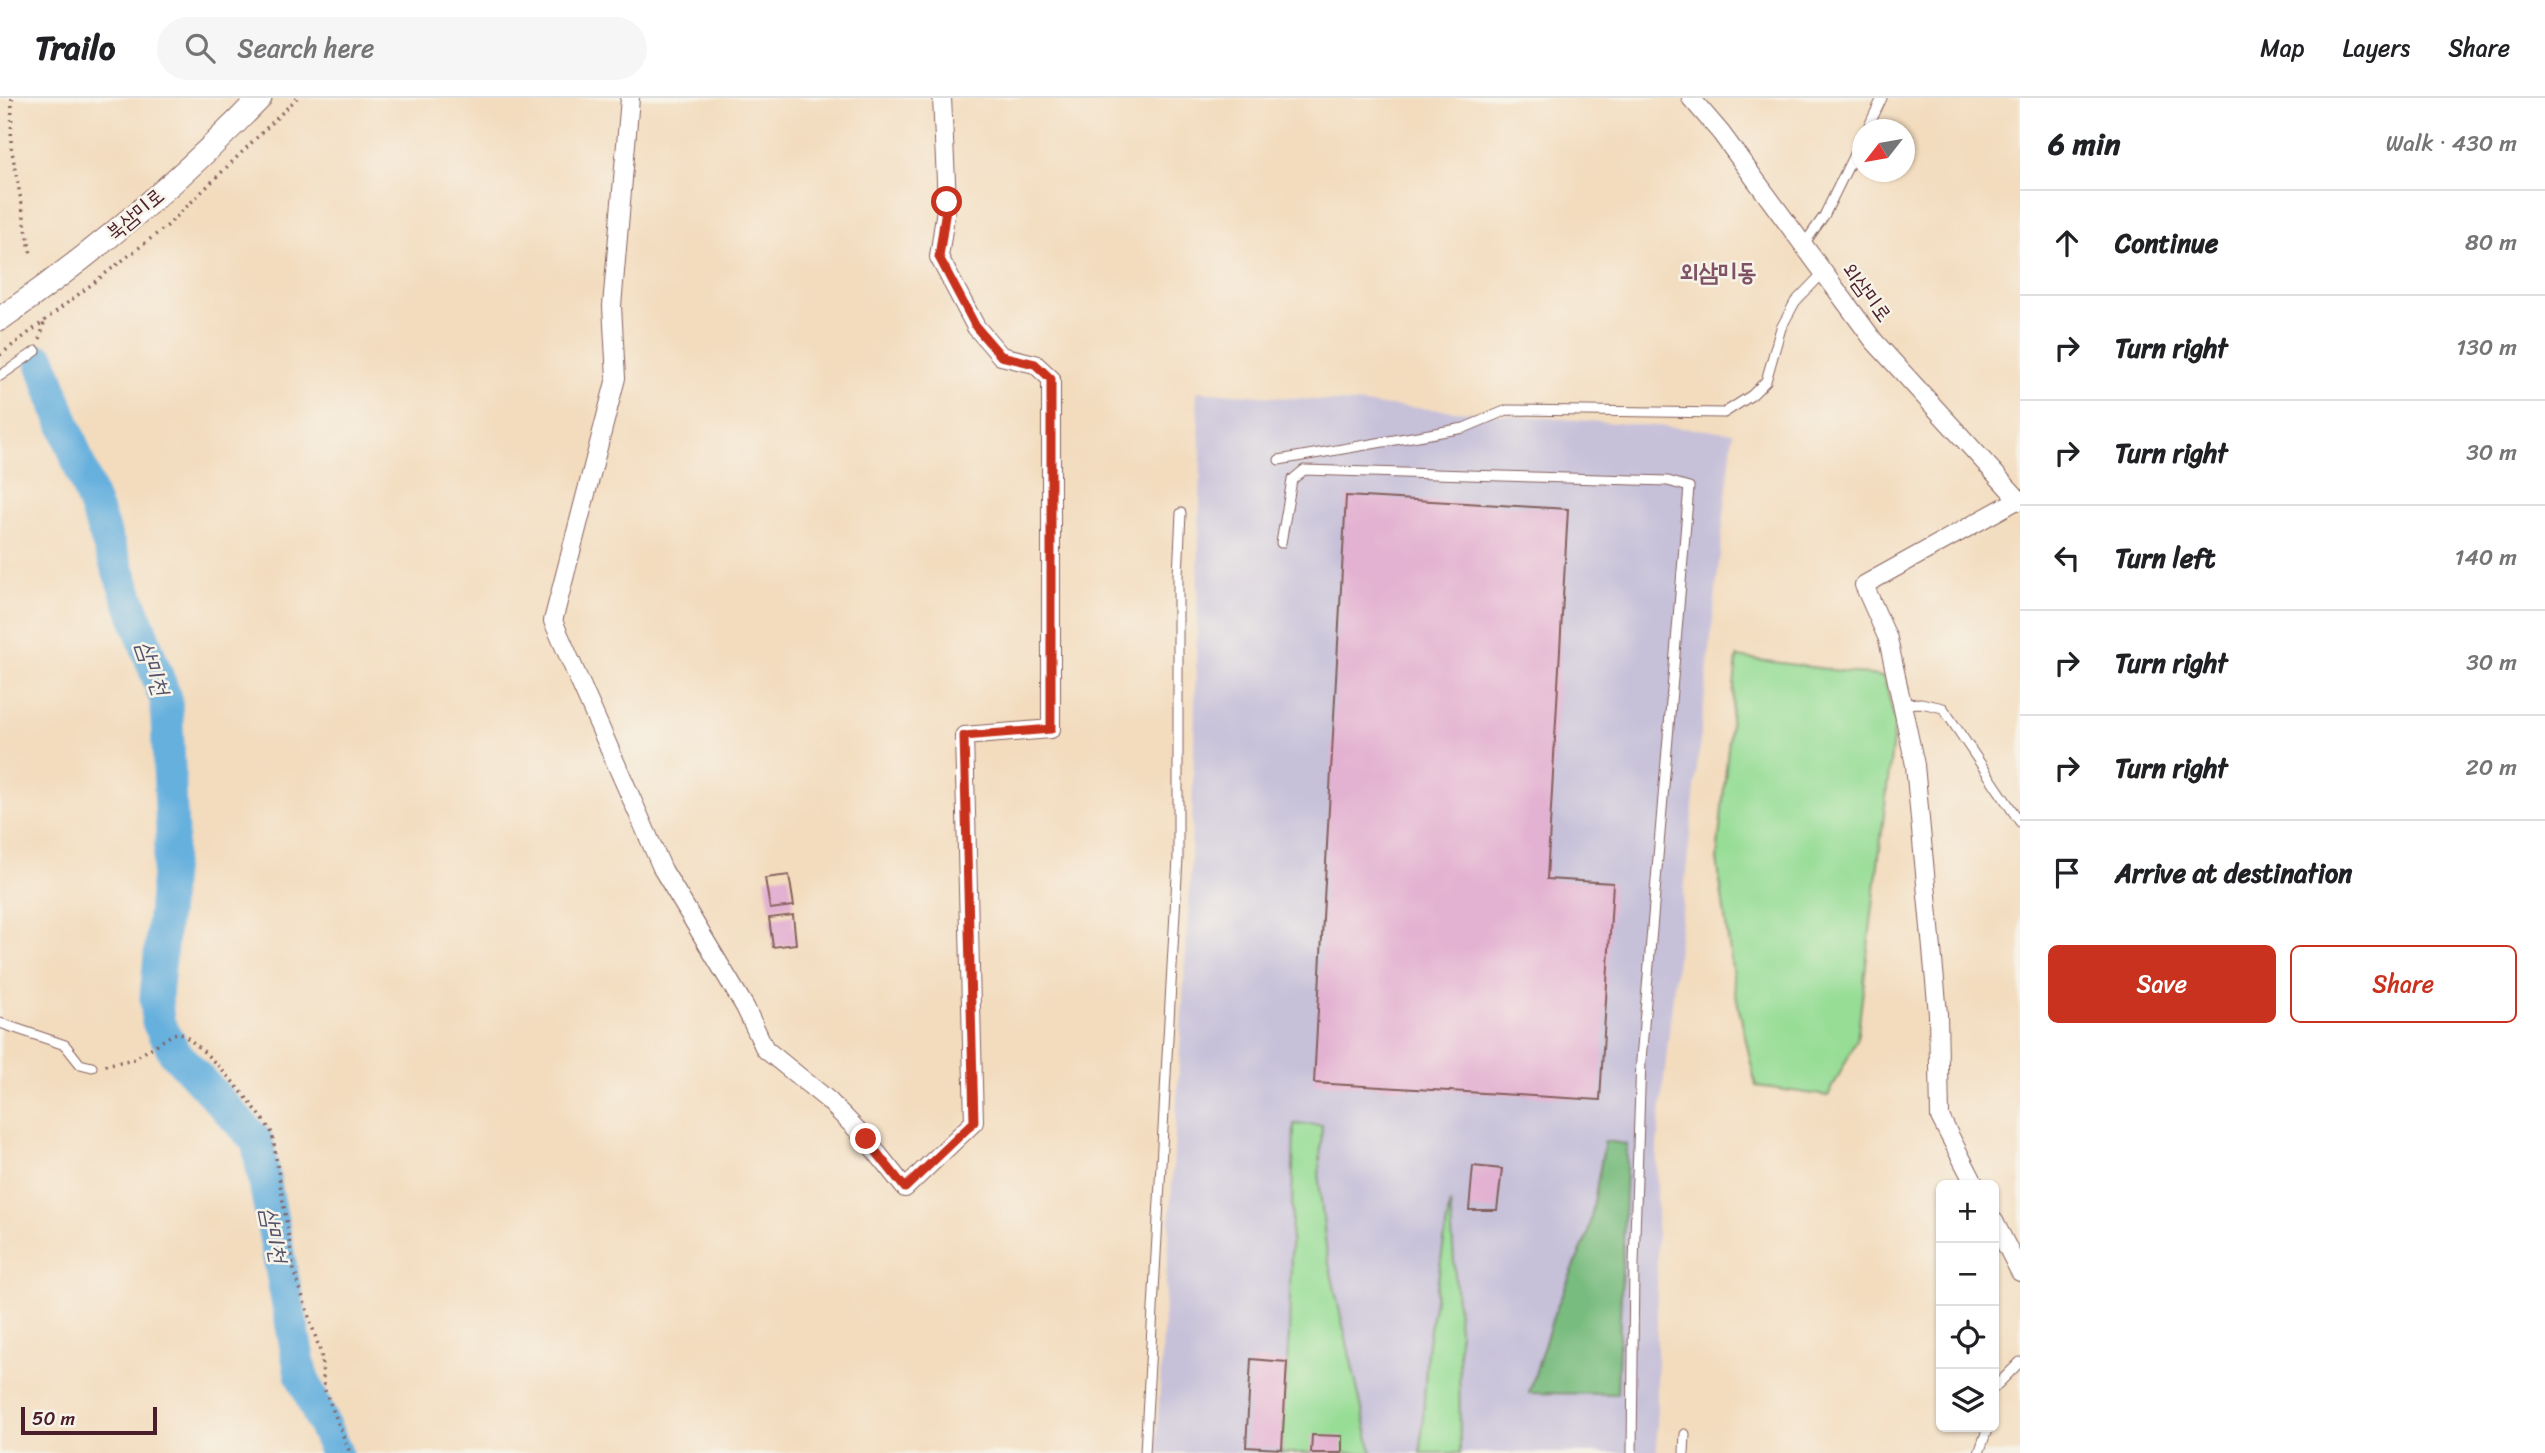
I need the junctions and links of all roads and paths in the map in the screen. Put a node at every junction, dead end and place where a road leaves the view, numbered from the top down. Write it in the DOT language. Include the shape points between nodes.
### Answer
graph roads {
  1 [pos="12,98"];
  2 [pos="260,98"];
  3 [pos="297,98"];
  4 [pos="631,98"];
  5 [pos="942,98"];
  6 [pos="1691,98"];
  7 [pos="1882,98"];
  8 [pos="1872,119"];
  9 [pos="1852,160"];
  10 [pos="1804,244"];
  11 [pos="31,255"];
  12 [pos="1824,272"];
  13 [pos="0,318"];
  14 [pos="45,320"];
  15 [pos="36,351"];
  16 [pos="0,355"];
  17 [pos="0,376"];
  18 [pos="1279,460"];
  19 [pos="2019,500"];
  20 [pos="1181,513"];
  21 [pos="1281,543"];
  22 [pos="1902,704"];
  23 [pos="2020,822"];
  24 [pos="0,1023"];
  25 [pos="92,1067"];
  26 [pos="1972,1180"];
  27 [pos="1999,1231"];
  28 [pos="2020,1272"];
  29 [pos="2020,1362"];
  30 [pos="1999,1383"];
  31 [pos="1986,1432"];
  32 [pos="1685,1434"];
  33 [pos="350,1453"];
  34 [pos="1144,1453"];
  35 [pos="1632,1453"];
  36 [pos="1684,1453"];
  37 [pos="1979,1453"];
  1 -- 11 [label="path" via="13,166"];
  2 -- 13 [label="street, 북삼미로" via="109,237"];
  3 -- 14 [label="path" via="167,226"];
  4 -- 5 [label="street" via="612,306 616,378 553,621 663,870 765,1049 828,1100 905,1188 974,1122 964,736 1051,729 1051,379 1035,364 1001,356 976,327 939,257 947,202"];
  6 -- 10 [label="street, 외삼미로"];
  7 -- 8 [label="lane"];
  9 -- 10 [label="lane"];
  10 -- 12 [label="street, 외삼미로"];
  12 -- 18 [label="lane" via="1795,302 1781,328 1766,381 1724,413 1507,410 1464,428"];
  12 -- 19 [label="street, 외삼미로" via="1874,341"];
  14 -- 15 [label="path"];
  14 -- 16 [label="path"];
  15 -- 17 [label="lane"];
  19 -- 22 [label="street" via="1864,585 1888,639"];
  20 -- 34 [label="lane" via="1178,858"];
  21 -- 35 [label="lane" via="1292,480 1304,470 1668,481 1689,487 1641,1060"];
  22 -- 23 [label="lane" via="1943,708"];
  22 -- 26 [label="street" via="1915,765 1936,986 1940,1117"];
  24 -- 25 [label="lane" via="65,1045 80,1064"];
  25 -- 33 [label="path" via="134,1059 180,1033 263,1118 272,1133 289,1246 321,1354 324,1388"];
  27 -- 28 [label="street"];
  29 -- 30 [label="lane"];
  31 -- 37 [label="lane"];
  32 -- 36 [label="lane"];
}
